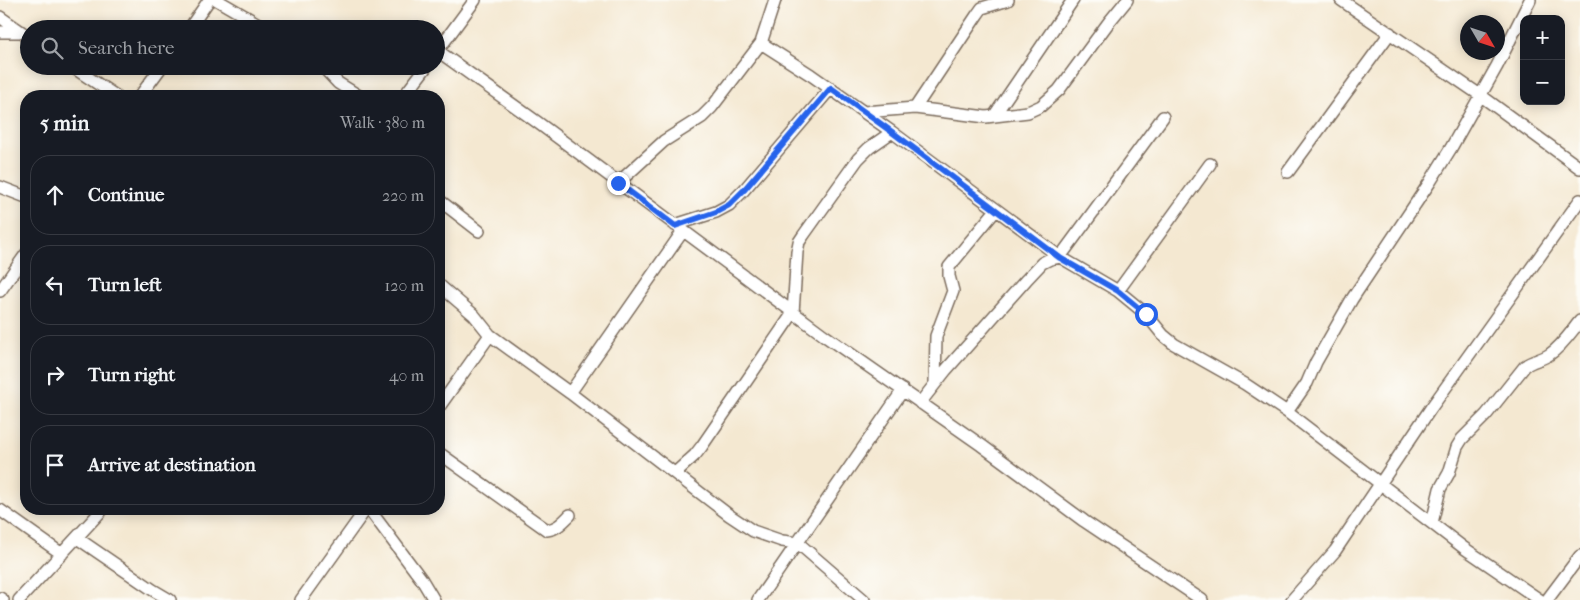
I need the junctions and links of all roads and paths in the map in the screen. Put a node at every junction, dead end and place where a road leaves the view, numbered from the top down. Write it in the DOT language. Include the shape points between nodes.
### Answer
graph roads {
  1 [pos="210,0"];
  2 [pos="218,0"];
  3 [pos="475,0"];
  4 [pos="775,0"];
  5 [pos="1008,0"];
  6 [pos="1073,0"];
  7 [pos="1126,0"];
  8 [pos="1341,0"];
  9 [pos="1530,0"];
  10 [pos="0,17"];
  11 [pos="196,20"];
  12 [pos="252,20"];
  13 [pos="20,31"];
  14 [pos="0,32"];
  15 [pos="1390,33"];
  16 [pos="20,34"];
  17 [pos="445,41"];
  18 [pos="761,43"];
  19 [pos="445,58"];
  20 [pos="84,75"];
  21 [pos="155,75"];
  22 [pos="330,75"];
  23 [pos="419,75"];
  24 [pos="831,88"];
  25 [pos="107,90"];
  26 [pos="144,90"];
  27 [pos="349,90"];
  28 [pos="408,90"];
  29 [pos="1480,95"];
  30 [pos="915,108"];
  31 [pos="864,112"];
  32 [pos="994,116"];
  33 [pos="1163,117"];
  34 [pos="892,132"];
  35 [pos="1210,164"];
  36 [pos="1580,168"];
  37 [pos="1288,172"];
  38 [pos="618,183"];
  39 [pos="0,187"];
  40 [pos="20,195"];
  41 [pos="1580,200"];
  42 [pos="445,205"];
  43 [pos="996,210"];
  44 [pos="679,228"];
  45 [pos="479,231"];
  46 [pos="1060,258"];
  47 [pos="20,263"];
  48 [pos="445,290"];
  49 [pos="0,291"];
  50 [pos="1118,291"];
  51 [pos="793,312"];
  52 [pos="1580,320"];
  53 [pos="490,335"];
  54 [pos="936,383"];
  55 [pos="903,390"];
  56 [pos="570,393"];
  57 [pos="445,399"];
  58 [pos="920,403"];
  59 [pos="1287,412"];
  60 [pos="445,457"];
  61 [pos="675,473"];
  62 [pos="1380,484"];
  63 [pos="0,510"];
  64 [pos="98,515"];
  65 [pos="364,515"];
  66 [pos="373,515"];
  67 [pos="570,515"];
  68 [pos="1432,523"];
  69 [pos="77,538"];
  70 [pos="798,543"];
  71 [pos="62,554"];
  72 [pos="1580,556"];
  73 [pos="0,598"];
  74 [pos="3,600"];
  75 [pos="19,600"];
  76 [pos="170,600"];
  77 [pos="301,600"];
  78 [pos="434,600"];
  79 [pos="758,600"];
  80 [pos="864,600"];
  81 [pos="1202,600"];
  82 [pos="1292,600"];
  83 [pos="1540,600"];
  84 [pos="1547,600"];
  1 -- 11 [label="street"];
  2 -- 12 [label="street"];
  3 -- 17 [label="street"];
  4 -- 18 [label="street"];
  5 -- 30 [label="street" via="982,8"];
  6 -- 32 [label="street"];
  7 -- 32 [label="street" via="1051,98 1028,112"];
  8 -- 15 [label="street"];
  9 -- 29 [label="street"];
  10 -- 13 [label="street"];
  14 -- 16 [label="street"];
  15 -- 29 [label="street"];
  15 -- 37 [label="street"];
  18 -- 24 [label="street"];
  18 -- 38 [label="street" via="702,117 656,147"];
  19 -- 38 [label="street"];
  20 -- 25 [label="street"];
  21 -- 26 [label="street"];
  22 -- 27 [label="street"];
  23 -- 28 [label="street"];
  24 -- 31 [label="street"];
  24 -- 44 [label="street" via="729,205"];
  29 -- 36 [label="street"];
  29 -- 59 [label="street" via="1430,182 1352,299 1307,383"];
  30 -- 31 [label="street"];
  30 -- 32 [label="street"];
  31 -- 34 [label="street"];
  33 -- 46 [label="street"];
  34 -- 43 [label="street"];
  34 -- 51 [label="street" via="858,159 799,242"];
  35 -- 50 [label="street"];
  38 -- 44 [label="street"];
  39 -- 40 [label="street"];
  41 -- 62 [label="street"];
  42 -- 45 [label="street"];
  43 -- 46 [label="street"];
  43 -- 54 [label="street" via="949,267 954,291 936,336"];
  44 -- 51 [label="street"];
  44 -- 56 [label="street"];
  46 -- 50 [label="street"];
  46 -- 54 [label="street" via="1042,263"];
  47 -- 49 [label="street"];
  48 -- 53 [label="street" via="474,315"];
  50 -- 59 [label="street" via="1142,310 1163,336 1174,344 1246,384"];
  51 -- 55 [label="street"];
  51 -- 61 [label="street" via="702,446"];
  52 -- 68 [label="street" via="1557,349 1525,366 1462,439 1440,488"];
  53 -- 56 [label="street"];
  53 -- 57 [label="street"];
  54 -- 58 [label="street"];
  55 -- 58 [label="street"];
  55 -- 70 [label="street"];
  56 -- 61 [label="street"];
  58 -- 81 [label="street" via="1084,521"];
  59 -- 62 [label="street"];
  60 -- 67 [label="street" via="547,530 559,526"];
  61 -- 70 [label="street" via="753,531"];
  62 -- 68 [label="street"];
  62 -- 82 [label="street" via="1335,551"];
  63 -- 71 [label="street"];
  64 -- 69 [label="street"];
  65 -- 77 [label="street"];
  66 -- 78 [label="street"];
  68 -- 83 [label="street"];
  69 -- 71 [label="street"];
  69 -- 76 [label="street"];
  70 -- 79 [label="street"];
  70 -- 80 [label="street"];
  71 -- 75 [label="street"];
  72 -- 84 [label="street"];
  73 -- 74 [label="street"];
}
